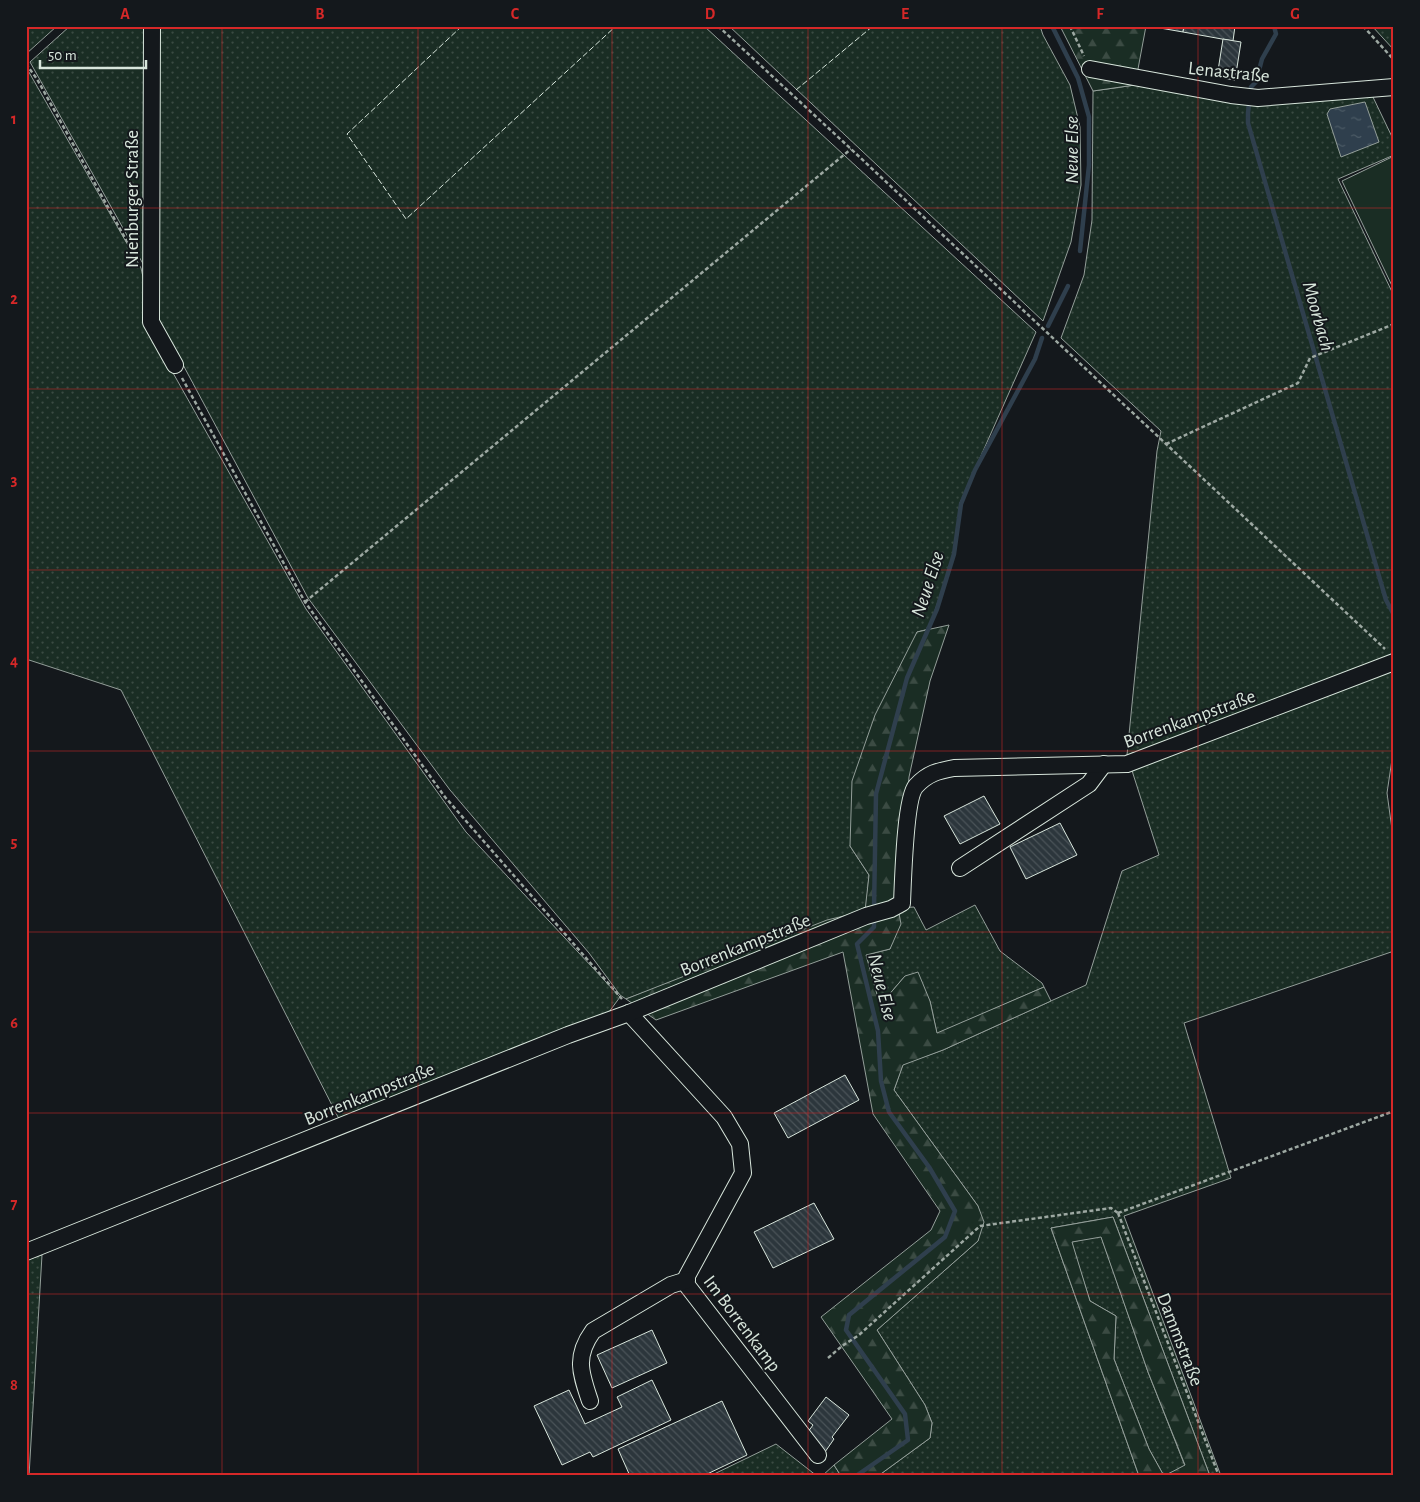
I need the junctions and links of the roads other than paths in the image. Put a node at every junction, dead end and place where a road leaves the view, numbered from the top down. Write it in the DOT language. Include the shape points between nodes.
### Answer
graph roads {
  1 [pos="152,26"];
  2 [pos="1090,69"];
  3 [pos="1394,87"];
  4 [pos="175,365"];
  5 [pos="1390,656"];
  6 [pos="1104,764"];
  7 [pos="960,868"];
  8 [pos="629,1013"];
  9 [pos="26,1252"];
  10 [pos="687,1280"];
  11 [pos="590,1402"];
  12 [pos="818,1455"];
  1 -- 4 [label="street, Nienburger Straße" via="151,322"];
  2 -- 3 [label="street, Lenastraße" via="1258,98"];
  5 -- 6 [label="street, Borrenkampstraße" via="1127,764"];
  6 -- 7 [label="street" via="1088,784"];
  6 -- 8 [label="street, Borrenkampstraße" via="954,768 933,772 915,787 908,812 902,903"];
  8 -- 9 [label="street, Borrenkampstraße"];
  8 -- 10 [label="street, Im Borrenkamp" via="724,1117 740,1144 743,1173"];
  10 -- 11 [label="street" via="671,1285 592,1331 581,1360 581,1372"];
  10 -- 12 [label="street, Im Borrenkamp" via="686,1284"];
}
